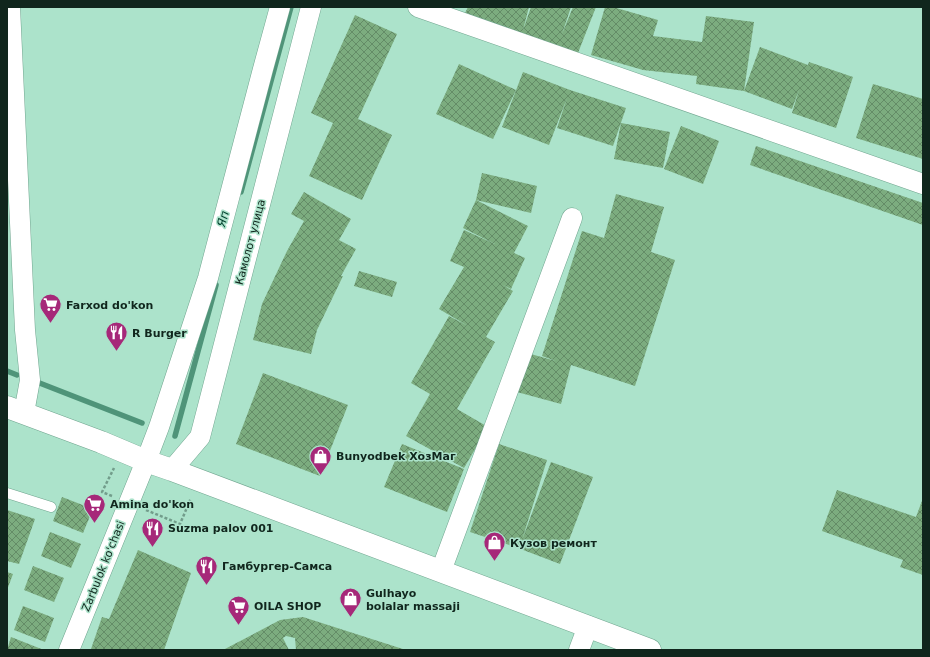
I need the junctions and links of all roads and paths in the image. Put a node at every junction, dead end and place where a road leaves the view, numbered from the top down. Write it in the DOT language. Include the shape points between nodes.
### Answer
graph roads {
  1 [pos="10,7"];
  2 [pos="280,7"];
  3 [pos="311,7"];
  4 [pos="418,7"];
  5 [pos="923,184"];
  6 [pos="572,218"];
  7 [pos="16,328"];
  8 [pos="12,412"];
  9 [pos="146,461"];
  10 [pos="172,470"];
  11 [pos="7,493"];
  12 [pos="51,507"];
  13 [pos="441,571"];
  14 [pos="588,626"];
  15 [pos="69,650"];
  16 [pos="579,650"];
  17 [pos="650,650"];
  1 -- 7 [label="street"];
  2 -- 9 [label="street, Zarbulok ko'chasi" via="208,278"];
  3 -- 10 [label="street, Камолот улица" via="200,437"];
  4 -- 5 [label="street"];
  6 -- 13 [label="street"];
  7 -- 8 [label="street" via="30,380"];
  8 -- 9 [label="main road" via="101,442"];
  9 -- 10 [label="main road"];
  9 -- 15 [label="street, Zarbulok ko'chasi"];
  10 -- 13 [label="main road"];
  11 -- 12 [label="lane"];
  13 -- 14 [label="main road"];
  14 -- 16 [label="street"];
  14 -- 17 [label="main road"];
}
